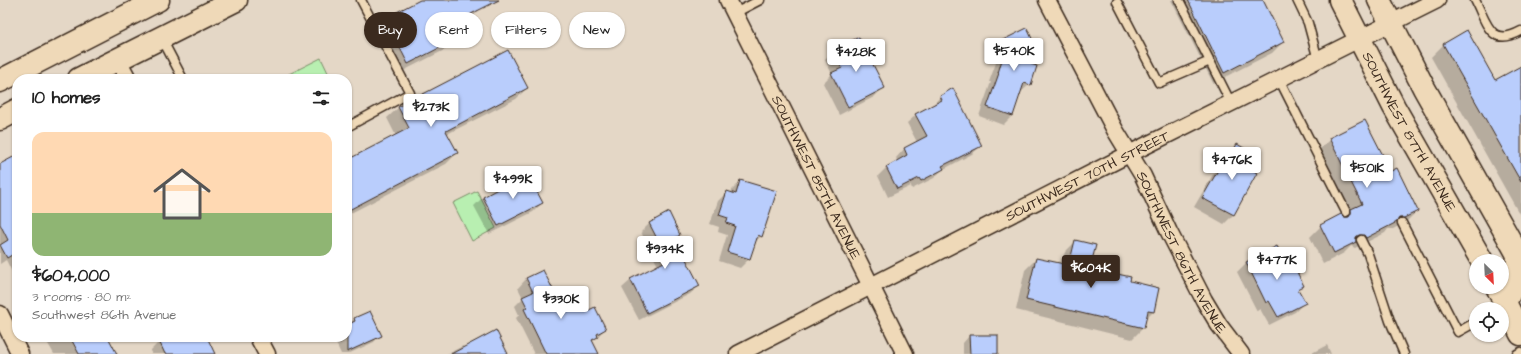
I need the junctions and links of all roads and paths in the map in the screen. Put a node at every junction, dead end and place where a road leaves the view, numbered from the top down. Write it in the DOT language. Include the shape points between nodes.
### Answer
graph roads {
  1 [pos="158,0"];
  2 [pos="236,0"];
  3 [pos="361,0"];
  4 [pos="760,0"];
  5 [pos="1179,0"];
  6 [pos="1297,0"];
  7 [pos="1340,0"];
  8 [pos="1379,0"];
  9 [pos="1437,0"];
  10 [pos="1475,0"];
  11 [pos="1050,1"];
  12 [pos="1118,2"];
  13 [pos="731,6"];
  14 [pos="1391,23"];
  15 [pos="102,29"];
  16 [pos="1521,31"];
  17 [pos="161,38"];
  18 [pos="1360,39"];
  19 [pos="118,60"];
  20 [pos="1318,60"];
  21 [pos="1210,61"];
  22 [pos="14,74"];
  23 [pos="89,74"];
  24 [pos="125,74"];
  25 [pos="180,74"];
  26 [pos="12,75"];
  27 [pos="1279,79"];
  28 [pos="0,81"];
  29 [pos="1231,102"];
  30 [pos="12,113"];
  31 [pos="0,119"];
  32 [pos="352,124"];
  33 [pos="1129,154"];
  34 [pos="1346,212"];
  35 [pos="1402,223"];
  36 [pos="1361,240"];
  37 [pos="1478,254"];
  38 [pos="1520,257"];
  39 [pos="871,286"];
  40 [pos="1500,299"];
  41 [pos="0,314"];
  42 [pos="1469,326"];
  43 [pos="1521,334"];
  44 [pos="12,338"];
  45 [pos="14,342"];
  46 [pos="261,342"];
  47 [pos="1521,352"];
  48 [pos="20,354"];
  49 [pos="267,354"];
  50 [pos="738,354"];
  51 [pos="905,354"];
  52 [pos="1240,354"];
  53 [pos="1404,354"];
  54 [pos="1517,354"];
  1 -- 15 [label="main road"];
  2 -- 17 [label="main road"];
  3 -- 32 [label="lane" via="410,93"];
  4 -- 13 [label="lane"];
  5 -- 21 [label="lane"];
  6 -- 20 [label="lane" via="1308,23"];
  7 -- 18 [label="main road, SOUTHWEST 87TH AVENUE"];
  8 -- 14 [label="main road"];
  9 -- 14 [label="street, SOUTHWEST 70TH STREET"];
  10 -- 16 [label="lane" via="1490,29 1498,36 1507,37"];
  11 -- 33 [label="street, SOUTHWEST 86TH AVENUE" via="1088,79"];
  12 -- 21 [label="lane" via="1159,83"];
  13 -- 39 [label="street, SOUTHWEST 85TH AVENUE"];
  14 -- 18 [label="street, SOUTHWEST 70TH STREET"];
  14 -- 38 [label="main road" via="1424,88"];
  15 -- 19 [label="main road"];
  15 -- 22 [label="main road"];
  17 -- 19 [label="main road"];
  17 -- 25 [label="lane"];
  18 -- 20 [label="street, SOUTHWEST 70TH STREET"];
  18 -- 37 [label="main road, SOUTHWEST 87TH AVENUE" via="1394,107"];
  19 -- 23 [label="main road"];
  19 -- 24 [label="street"];
  20 -- 27 [label="street, SOUTHWEST 70TH STREET"];
  21 -- 29 [label="lane"];
  26 -- 28 [label="main road"];
  27 -- 29 [label="street, SOUTHWEST 70TH STREET"];
  27 -- 34 [label="lane"];
  29 -- 33 [label="street, SOUTHWEST 70TH STREET"];
  30 -- 31 [label="main road"];
  33 -- 39 [label="street, SOUTHWEST 70TH STREET"];
  33 -- 52 [label="street, SOUTHWEST 86TH AVENUE" via="1143,176 1204,300"];
  35 -- 42 [label="lane" via="1458,332"];
  36 -- 53 [label="lane"];
  38 -- 40 [label="main road" via="1513,288"];
  39 -- 50 [label="street, SOUTHWEST 70TH STREET"];
  39 -- 51 [label="street, SOUTHWEST 85TH AVENUE"];
  40 -- 43 [label="main road"];
  41 -- 44 [label="street"];
  45 -- 48 [label="street"];
  46 -- 49 [label="street"];
  47 -- 54 [label="lane"];
}
